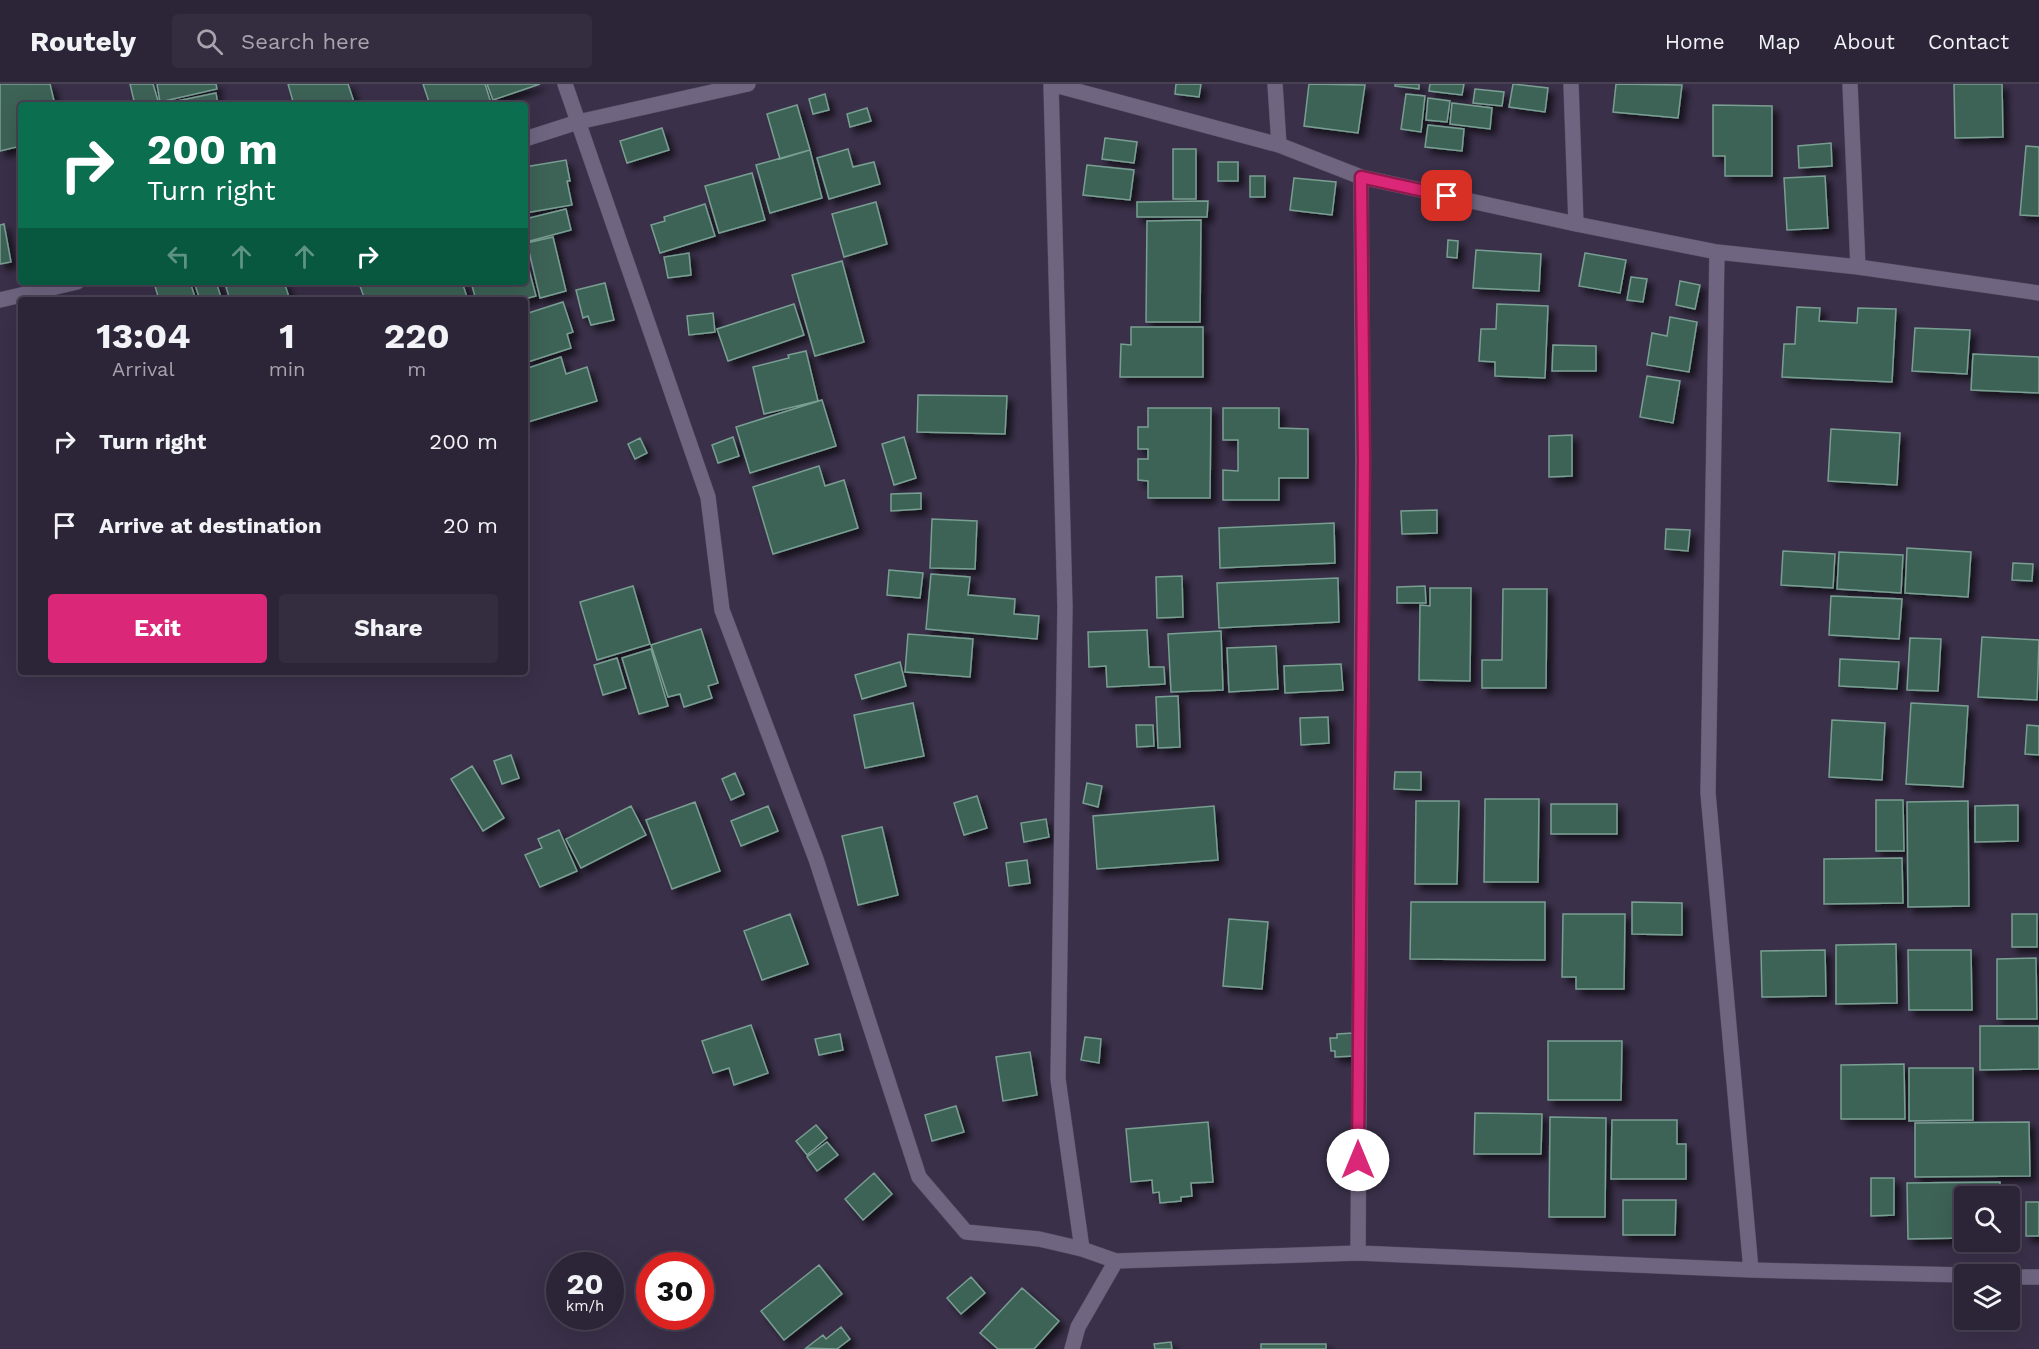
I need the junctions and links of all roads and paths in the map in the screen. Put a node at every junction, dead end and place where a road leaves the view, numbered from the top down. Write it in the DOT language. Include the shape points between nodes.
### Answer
graph roads {
  1 [pos="565,84"];
  2 [pos="748,84"];
  3 [pos="1051,84"];
  4 [pos="1275,84"];
  5 [pos="1571,84"];
  6 [pos="1850,84"];
  7 [pos="578,122"];
  8 [pos="528,138"];
  9 [pos="1279,145"];
  10 [pos="1361,177"];
  11 [pos="1576,225"];
  12 [pos="1717,252"];
  13 [pos="1858,267"];
  14 [pos="64,285"];
  15 [pos="2039,293"];
  16 [pos="0,300"];
  17 [pos="1082,1249"];
  18 [pos="1358,1253"];
  19 [pos="1116,1261"];
  20 [pos="1751,1270"];
  21 [pos="1954,1275"];
  22 [pos="2020,1277"];
  23 [pos="2039,1277"];
  24 [pos="1072,1349"];
  1 -- 7 [label="street"];
  2 -- 7 [label="street"];
  3 -- 9 [label="street"];
  3 -- 17 [label="street" via="1065,607 1058,1079"];
  4 -- 9 [label="street"];
  5 -- 11 [label="street"];
  6 -- 13 [label="street"];
  7 -- 8 [label="street"];
  7 -- 17 [label="street" via="708,497 722,610 816,859 919,1177 966,1232 1039,1239"];
  9 -- 10 [label="street"];
  10 -- 11 [label="street"];
  10 -- 18 [label="street" via="1364,460"];
  11 -- 12 [label="street"];
  12 -- 13 [label="street"];
  12 -- 20 [label="street" via="1708,793"];
  13 -- 15 [label="street"];
  14 -- 16 [label="street"];
  17 -- 19 [label="street"];
  18 -- 19 [label="street"];
  18 -- 20 [label="street"];
  19 -- 24 [label="street" via="1078,1327"];
  20 -- 21 [label="street"];
  22 -- 23 [label="street"];
}
